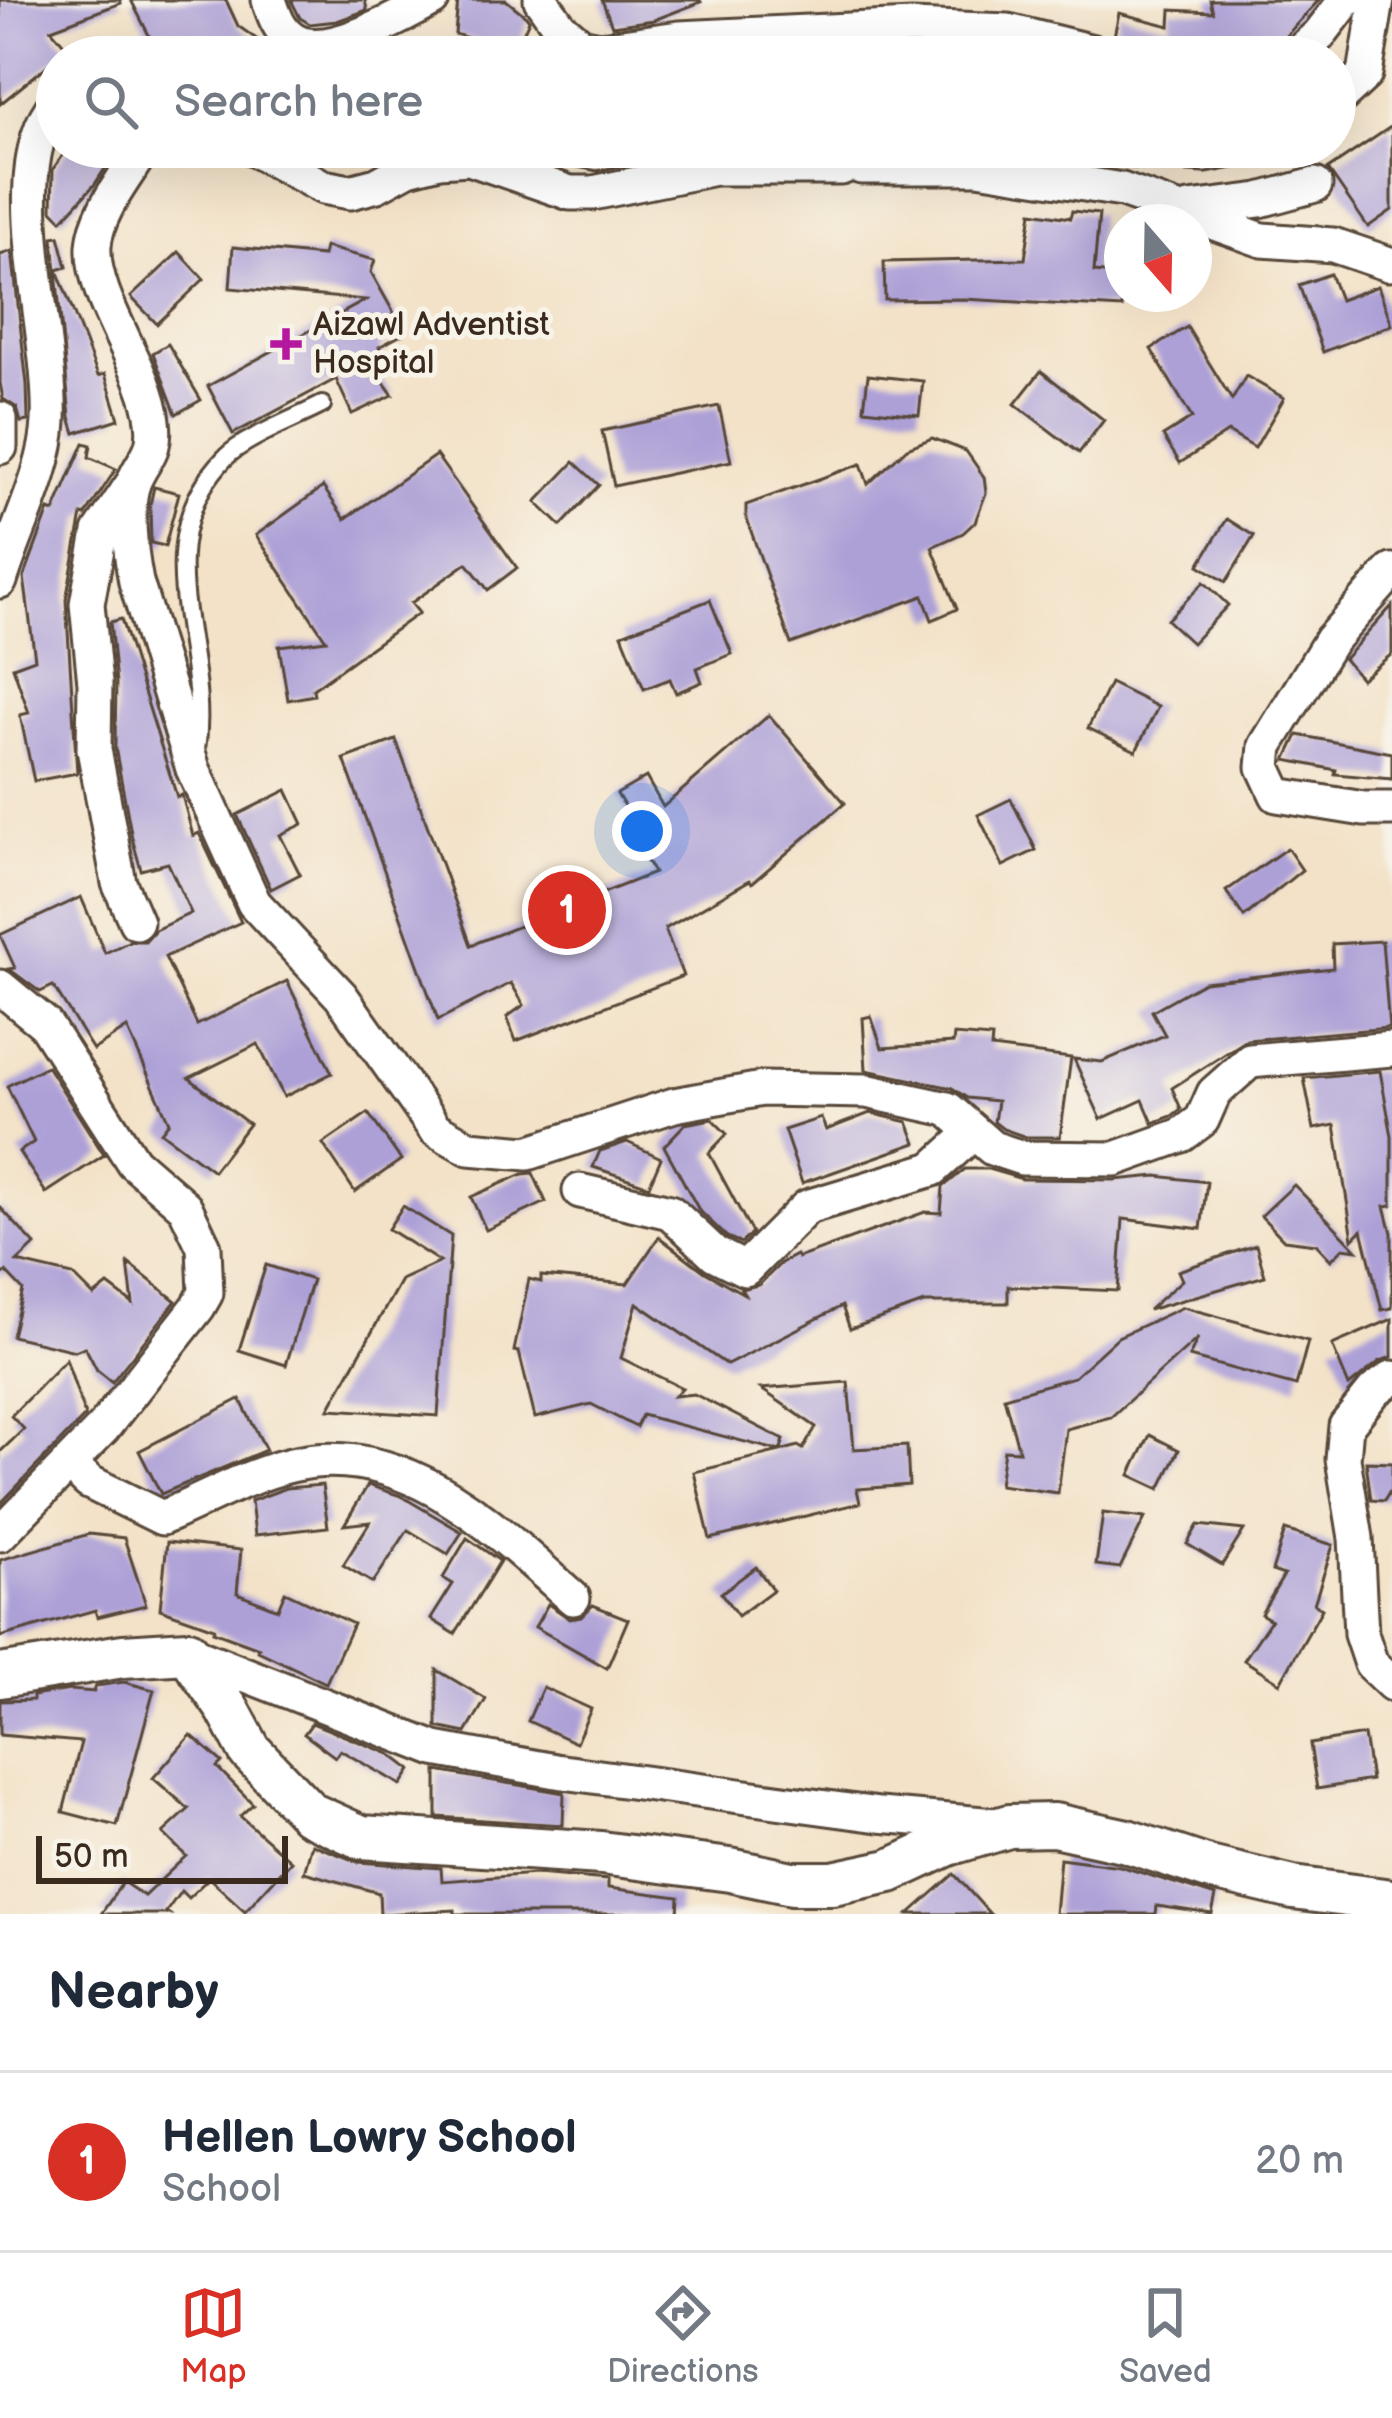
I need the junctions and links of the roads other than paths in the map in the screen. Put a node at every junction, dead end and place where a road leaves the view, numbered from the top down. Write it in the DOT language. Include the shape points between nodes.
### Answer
graph roads {
  1 [pos="269,0"];
  2 [pos="432,0"];
  3 [pos="541,0"];
  4 [pos="1346,0"];
  5 [pos="1377,0"];
  6 [pos="289,36"];
  7 [pos="349,36"];
  8 [pos="570,36"];
  9 [pos="718,36"];
  10 [pos="1028,36"];
  11 [pos="1318,36"];
  12 [pos="1378,69"];
  13 [pos="36,121"];
  14 [pos="132,168"];
  15 [pos="287,168"];
  16 [pos="411,168"];
  17 [pos="498,168"];
  18 [pos="715,168"];
  19 [pos="715,168"];
  20 [pos="841,168"];
  21 [pos="990,168"];
  22 [pos="1315,185"];
  23 [pos="1163,204"];
  24 [pos="1212,206"];
  25 [pos="1212,221"];
  26 [pos="1389,264"];
  27 [pos="322,405"];
  28 [pos="0,418"];
  29 [pos="0,447"];
  30 [pos="133,483"];
  31 [pos="1392,571"];
  32 [pos="0,581"];
  33 [pos="193,769"];
  34 [pos="1392,809"];
  35 [pos="136,922"];
  36 [pos="0,986"];
  37 [pos="1392,1049"];
  38 [pos="974,1133"];
  39 [pos="580,1191"];
  40 [pos="1392,1378"];
  41 [pos="70,1466"];
  42 [pos="0,1534"];
  43 [pos="573,1598"];
  44 [pos="188,1652"];
  45 [pos="0,1676"];
  46 [pos="1392,1684"];
  47 [pos="1009,1826"];
  48 [pos="1392,1901"];
  1 -- 6 [label="street"];
  2 -- 7 [label="street"];
  3 -- 8 [label="street"];
  4 -- 11 [label="street"];
  5 -- 12 [label="street"];
  9 -- 10 [label="street" via="912,26"];
  13 -- 32 [label="street" via="16,206 50,422"];
  14 -- 30 [label="street" via="100,221 94,248 153,422 151,456"];
  15 -- 16 [label="street" via="350,192"];
  17 -- 18 [label="street" via="570,193"];
  19 -- 20 [label="street"];
  21 -- 23 [label="street"];
  22 -- 24 [label="street"];
  25 -- 26 [label="street" via="1262,240 1333,245"];
  27 -- 33 [label="lane" via="227,455 193,502 183,607 201,719"];
  28 -- 29 [label="street"];
  30 -- 33 [label="street" via="136,582"];
  30 -- 35 [label="street" via="100,532 87,604 94,749 118,884"];
  31 -- 34 [label="street" via="1331,640 1266,746 1264,767 1277,795"];
  33 -- 38 [label="street" via="254,903 341,996 417,1108 450,1140 529,1153 674,1105 762,1089 866,1091 948,1109"];
  36 -- 41 [label="street" via="45,1024 122,1148 185,1207 204,1247 206,1293 198,1307"];
  37 -- 38 [label="street" via="1250,1061 1214,1093 1192,1128 1114,1159 1022,1158"];
  38 -- 39 [label="street" via="933,1169 807,1207 746,1269 715,1254 670,1212"];
  40 -- 46 [label="street" via="1346,1426 1343,1459 1360,1634 1371,1664"];
  41 -- 42 [label="street"];
  41 -- 43 [label="street" via="162,1518 287,1465 351,1458 384,1466 493,1528"];
  44 -- 45 [label="street"];
  44 -- 47 [label="street" via="435,1749 856,1812"];
  44 -- 47 [label="street" via="250,1751 310,1814 361,1837 602,1853 833,1883 890,1871"];
  47 -- 48 [label="street" via="1054,1825 1293,1888"];
}
